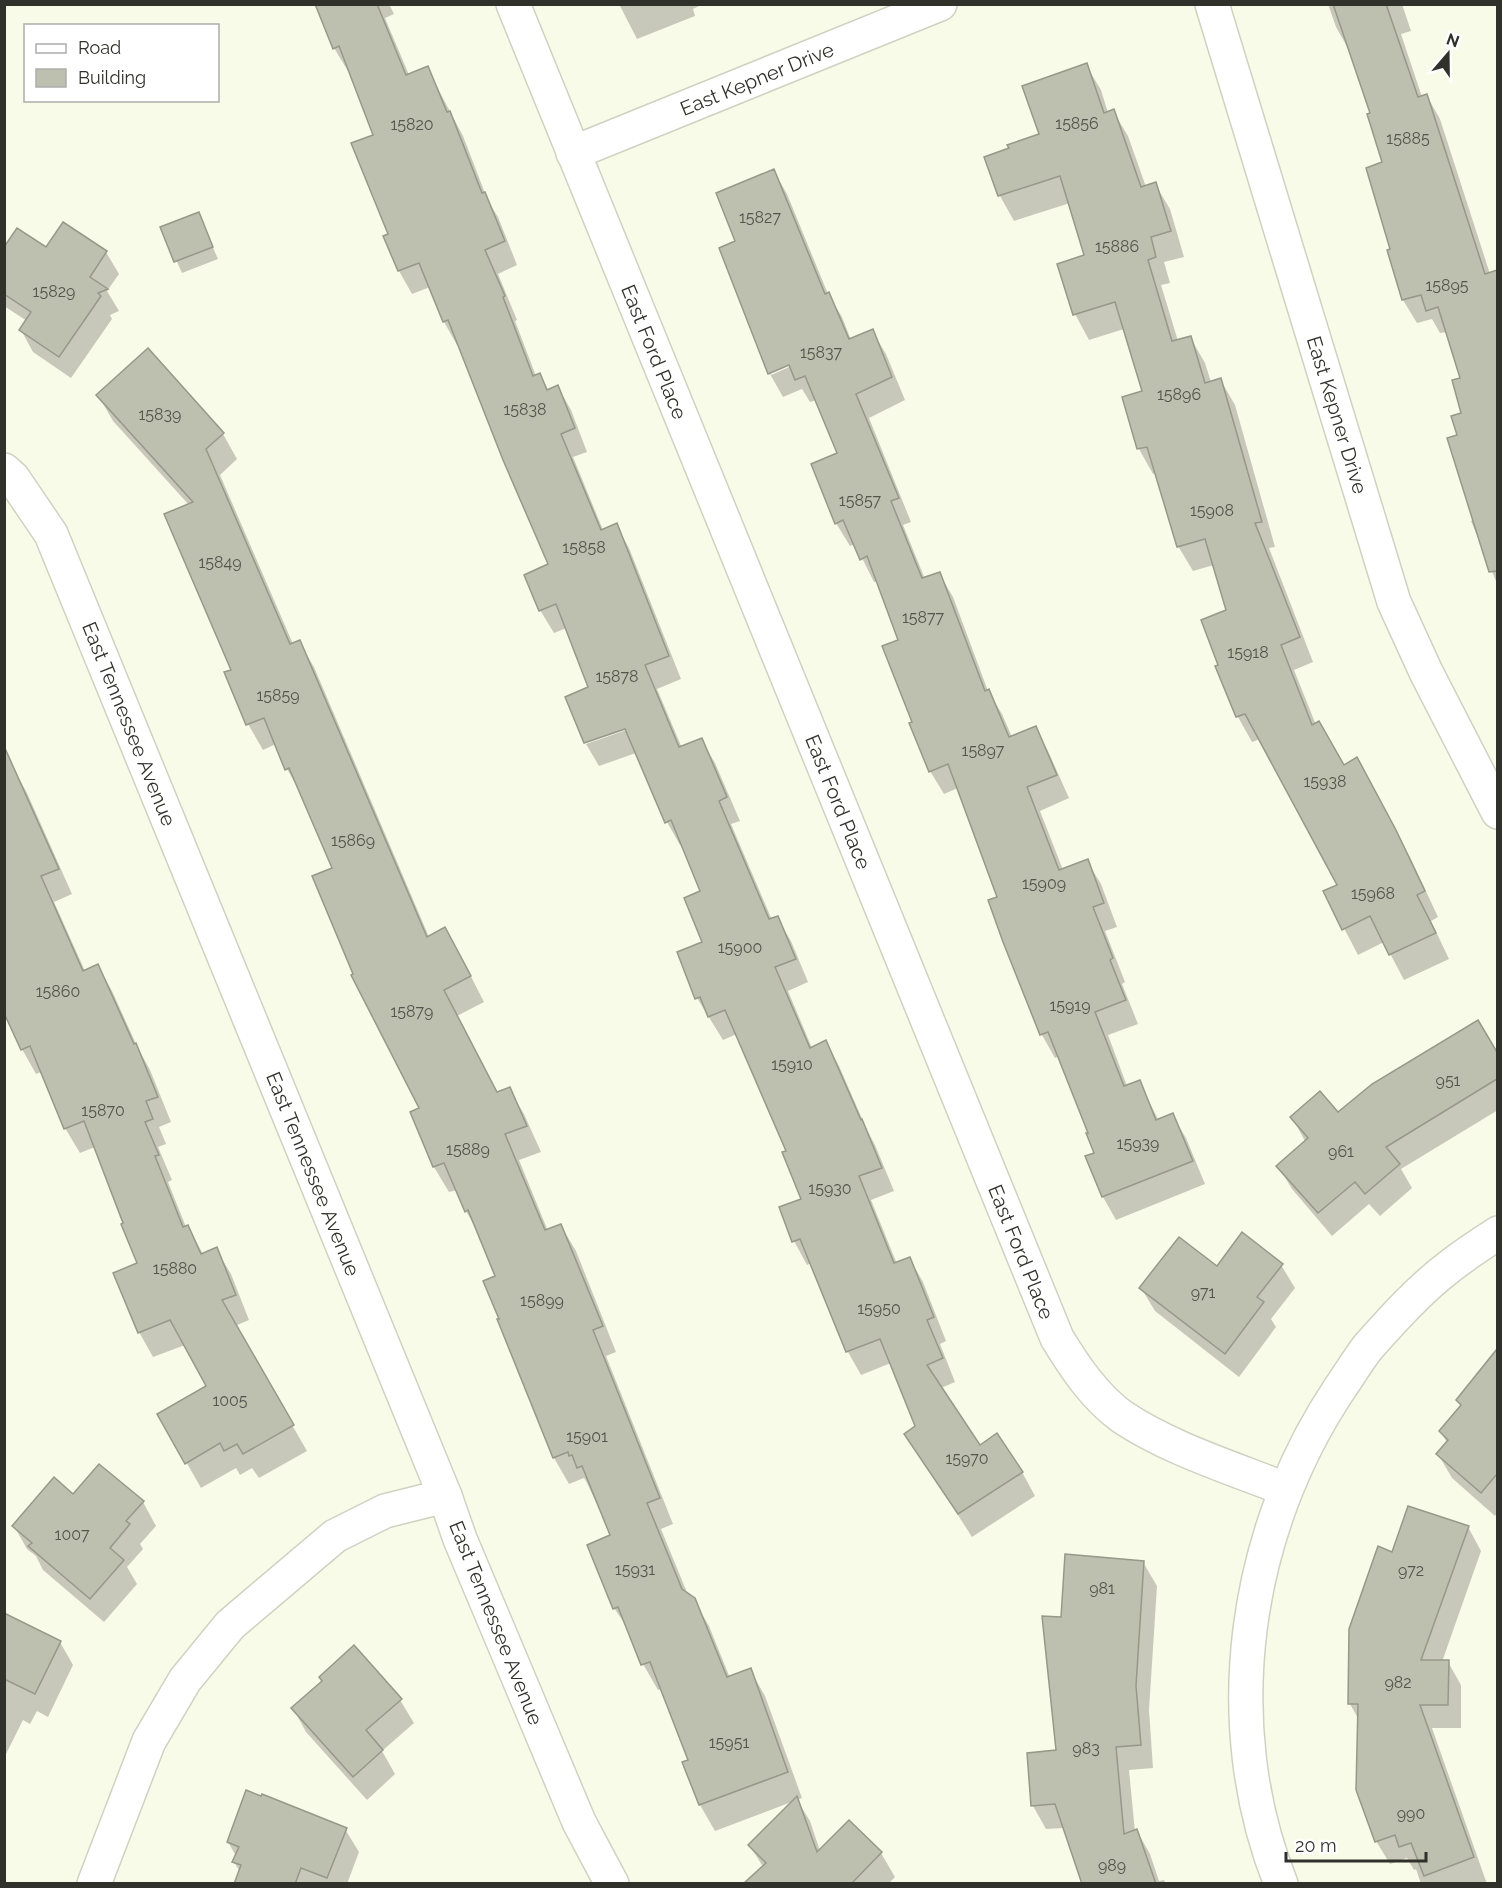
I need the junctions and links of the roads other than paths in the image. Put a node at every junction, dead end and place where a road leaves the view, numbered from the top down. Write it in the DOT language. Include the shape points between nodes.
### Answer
graph roads {
  1 [pos="513,4"];
  2 [pos="940,4"];
  3 [pos="1212,4"];
  4 [pos="573,153"];
  5 [pos="4,470"];
  6 [pos="1497,812"];
  7 [pos="1497,1233"];
  8 [pos="1285,1489"];
  9 [pos="445,1496"];
  10 [pos="94,1884"];
  11 [pos="612,1884"];
  12 [pos="1281,1884"];
  1 -- 4 [label="street, East Ford Place"];
  2 -- 4 [label="street, East Kepner Drive"];
  3 -- 6 [label="street, East Kepner Drive" via="1395,602"];
  4 -- 8 [label="street, East Ford Place" via="1057,1338 1080,1376 1120,1415 1158,1438"];
  5 -- 9 [label="street, East Tennessee Avenue" via="51,534"];
  7 -- 8 [label="street" via="1448,1268 1367,1349 1318,1421"];
  8 -- 12 [label="street" via="1259,1572 1246,1657 1246,1715 1256,1801"];
  9 -- 10 [label="street" via="385,1511 335,1536 230,1625 185,1680 149,1741"];
  9 -- 11 [label="street, East Tennessee Avenue" via="579,1822"];
}
